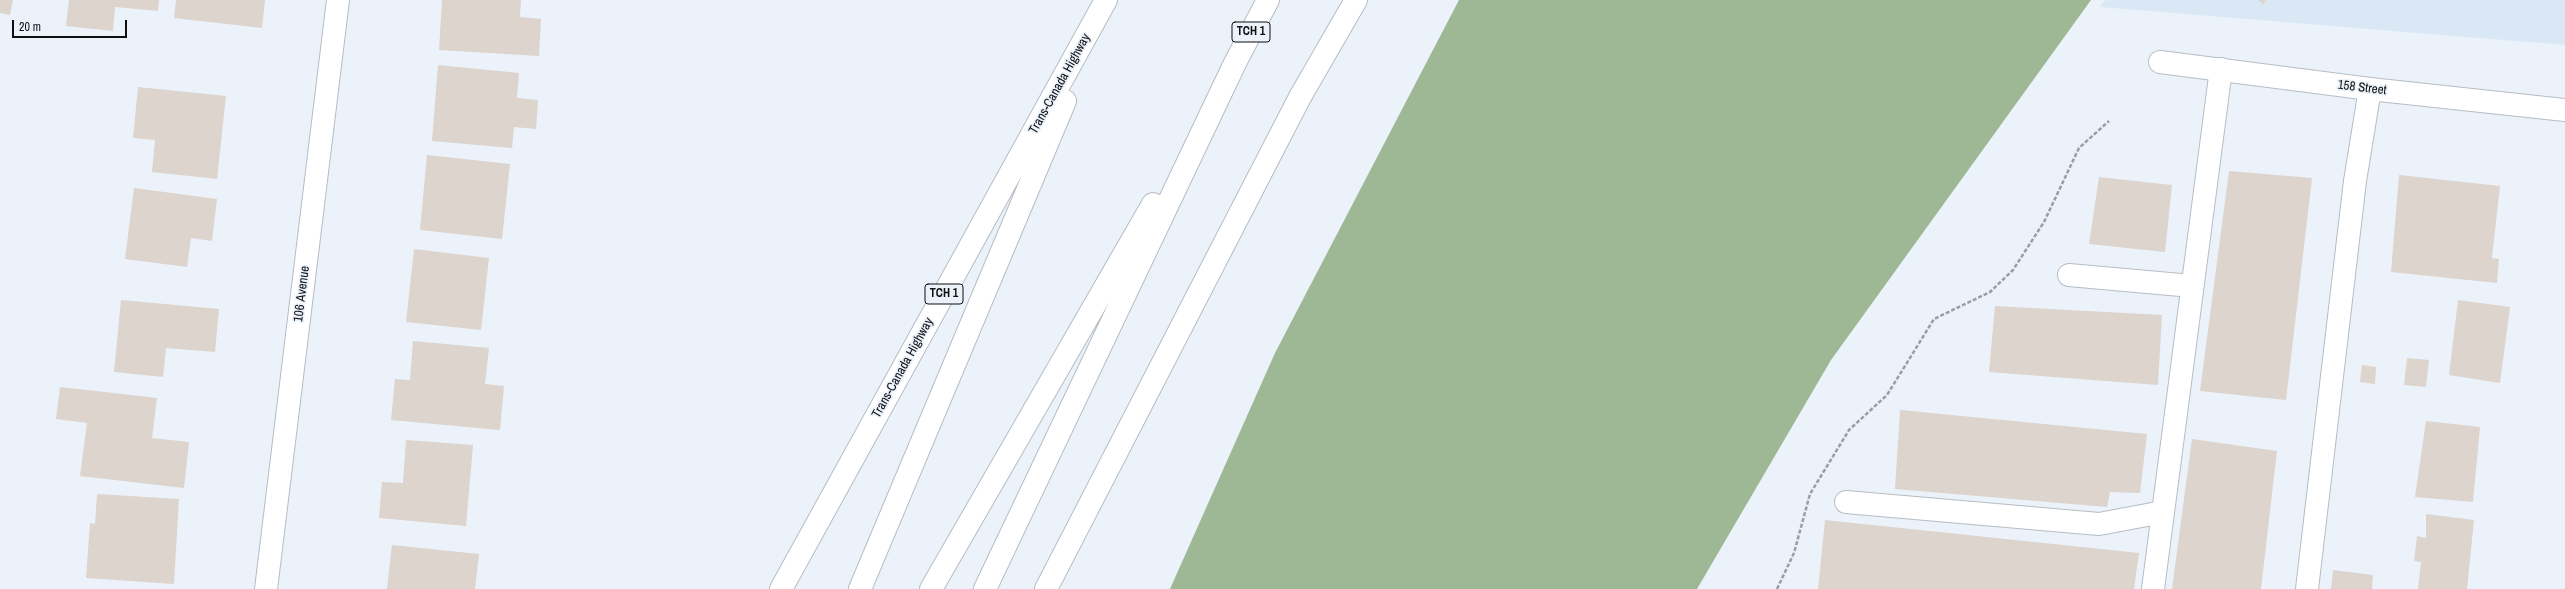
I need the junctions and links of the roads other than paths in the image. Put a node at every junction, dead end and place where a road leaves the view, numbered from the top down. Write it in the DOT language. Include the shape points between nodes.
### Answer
graph roads {
  1 [pos="338,0"];
  2 [pos="1107,0"];
  3 [pos="1268,0"];
  4 [pos="1356,0"];
  5 [pos="2160,62"];
  6 [pos="1235,63"];
  7 [pos="2221,69"];
  8 [pos="2370,89"];
  9 [pos="2565,110"];
  10 [pos="2069,276"];
  11 [pos="2192,286"];
  12 [pos="1846,502"];
  13 [pos="2163,512"];
  14 [pos="266,589"];
  15 [pos="781,589"];
  16 [pos="860,589"];
  17 [pos="931,589"];
  18 [pos="985,589"];
  19 [pos="1046,589"];
  20 [pos="2153,589"];
  21 [pos="2307,589"];
  1 -- 14 [label="main road, 106 Avenue"];
  2 -- 15 [label="main road, Trans-Canada Highway / TCH 1"];
  2 -- 16 [label="main road"];
  3 -- 6 [label="main road, TCH 1"];
  4 -- 19 [label="main road" via="1296,104"];
  5 -- 7 [label="main road, 158 Street"];
  6 -- 17 [label="main road"];
  6 -- 18 [label="main road, TCH 1"];
  7 -- 8 [label="main road, 158 Street"];
  7 -- 11 [label="main road"];
  8 -- 9 [label="main road, 158 Street"];
  8 -- 21 [label="main road" via="2355,181"];
  10 -- 11 [label="main road"];
  11 -- 13 [label="main road"];
  12 -- 13 [label="main road" via="2099,524"];
  13 -- 20 [label="main road"];
}
